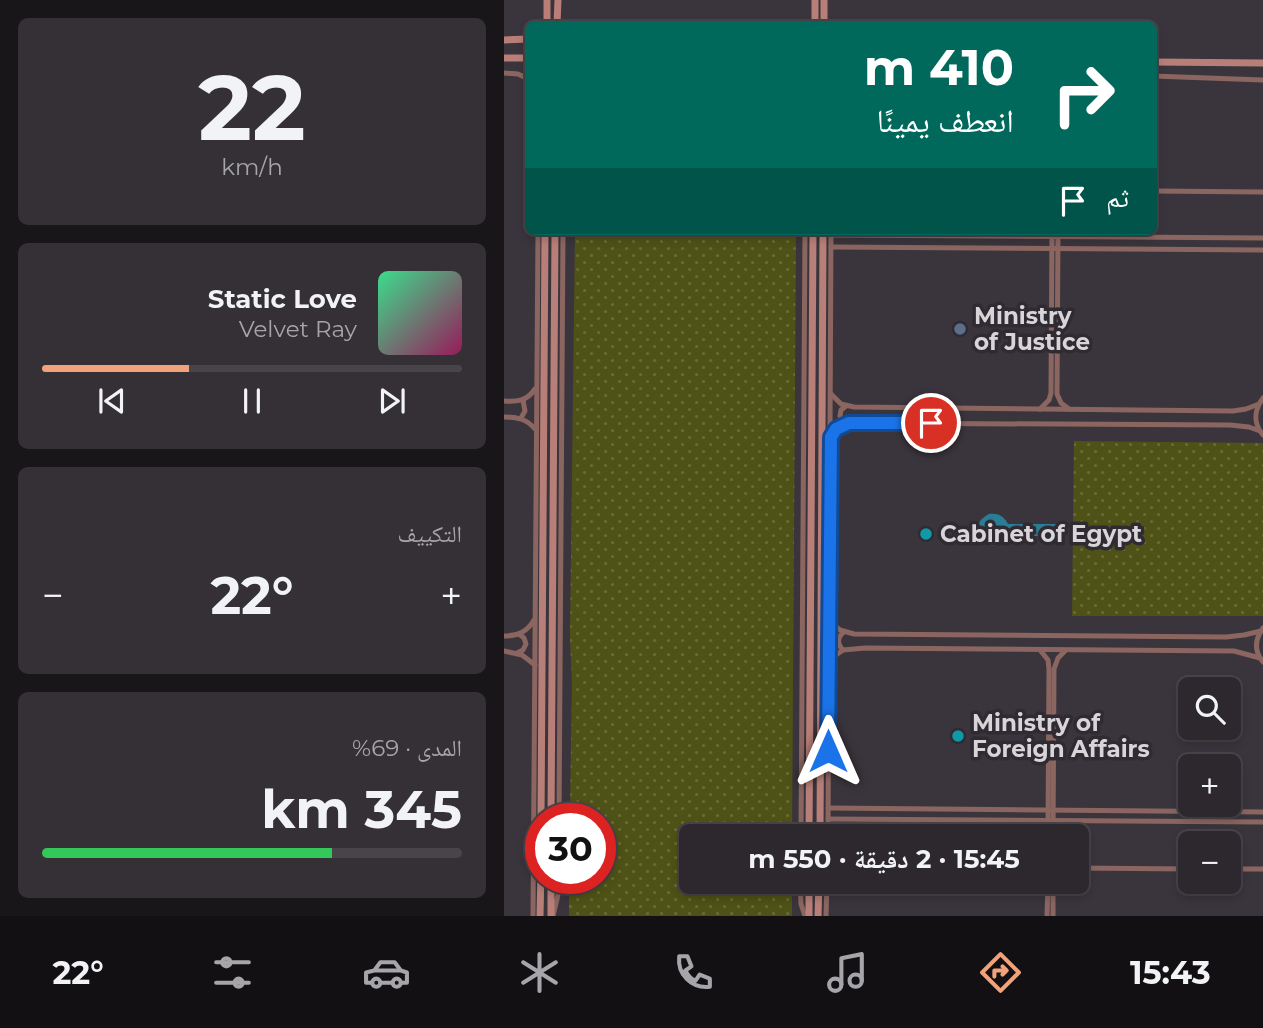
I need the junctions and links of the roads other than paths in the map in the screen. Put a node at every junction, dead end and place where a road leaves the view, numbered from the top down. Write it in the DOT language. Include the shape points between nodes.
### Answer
graph roads {
  1 [pos="547,0"];
  2 [pos="558,0"];
  3 [pos="824,0"];
  4 [pos="815,1"];
  5 [pos="547,21"];
  6 [pos="556,21"];
  7 [pos="815,21"];
  8 [pos="824,21"];
  9 [pos="504,40"];
  10 [pos="525,40"];
  11 [pos="504,58"];
  12 [pos="525,58"];
  13 [pos="1157,62"];
  14 [pos="1263,63"];
  15 [pos="504,73"];
  16 [pos="1157,76"];
  17 [pos="525,78"];
  18 [pos="1263,80"];
  19 [pos="1157,191"];
  20 [pos="1263,192"];
  21 [pos="538,235"];
  22 [pos="545,235"];
  23 [pos="555,235"];
  24 [pos="563,235"];
  25 [pos="805,235"];
  26 [pos="813,235"];
  27 [pos="829,235"];
  28 [pos="829,235"];
  29 [pos="1055,235"];
  30 [pos="1107,235"];
  31 [pos="1263,238"];
  32 [pos="831,247"];
  33 [pos="1055,248"];
  34 [pos="1263,250"];
  35 [pos="536,386"];
  36 [pos="831,394"];
  37 [pos="1263,398"];
  38 [pos="523,400"];
  39 [pos="504,401"];
  40 [pos="1259,404"];
  41 [pos="846,406"];
  42 [pos="1040,409"];
  43 [pos="1069,409"];
  44 [pos="504,417"];
  45 [pos="521,418"];
  46 [pos="844,424"];
  47 [pos="536,430"];
  48 [pos="1261,433"];
  49 [pos="831,437"];
  50 [pos="812,441"];
  51 [pos="822,441"];
  52 [pos="826,454"];
  53 [pos="535,617"];
  54 [pos="829,621"];
  55 [pos="1262,629"];
  56 [pos="844,632"];
  57 [pos="519,634"];
  58 [pos="504,636"];
  59 [pos="843,650"];
  60 [pos="1040,650"];
  61 [pos="1066,650"];
  62 [pos="504,651"];
  63 [pos="517,653"];
  64 [pos="830,660"];
  65 [pos="1261,660"];
  66 [pos="535,665"];
  67 [pos="824,720"];
  68 [pos="534,765"];
  69 [pos="542,773"];
  70 [pos="541,803"];
  71 [pos="551,803"];
  72 [pos="559,803"];
  73 [pos="828,808"];
  74 [pos="1051,811"];
  75 [pos="1263,811"];
  76 [pos="828,819"];
  77 [pos="1051,821"];
  78 [pos="1263,822"];
  79 [pos="801,824"];
  80 [pos="809,824"];
  81 [pos="820,824"];
  82 [pos="828,824"];
  83 [pos="1089,868"];
  84 [pos="1178,869"];
  85 [pos="1241,869"];
  86 [pos="1262,869"];
  87 [pos="540,894"];
  88 [pos="551,894"];
  89 [pos="558,894"];
  90 [pos="801,894"];
  91 [pos="808,894"];
  92 [pos="819,894"];
  93 [pos="827,894"];
  94 [pos="1048,894"];
  95 [pos="1053,894"];
  96 [pos="533,916"];
  97 [pos="540,916"];
  98 [pos="552,916"];
  99 [pos="807,916"];
  100 [pos="818,916"];
  101 [pos="826,916"];
  102 [pos="1047,916"];
  103 [pos="1053,916"];
  1 -- 5 [label="street"];
  2 -- 6 [label="street"];
  3 -- 8 [label="street"];
  4 -- 7 [label="street"];
  9 -- 10 [label="street"];
  11 -- 12 [label="street"];
  13 -- 14 [label="street"];
  15 -- 17 [label="street"];
  16 -- 18 [label="street"];
  19 -- 20 [label="street"];
  21 -- 35 [label="street"];
  22 -- 69 [label="street"];
  23 -- 71 [label="street"];
  24 -- 72 [label="street"];
  25 -- 79 [label="street"];
  26 -- 50 [label="street"];
  27 -- 32 [label="street"];
  28 -- 51 [label="street"];
  29 -- 33 [label="street"];
  30 -- 31 [label="street"];
  32 -- 33 [label="street"];
  32 -- 36 [label="street"];
  33 -- 34 [label="street"];
  33 -- 42 [label="street" via="1051,393"];
  33 -- 43 [label="street" via="1057,394"];
  35 -- 38 [label="street"];
  35 -- 47 [label="street"];
  36 -- 41 [label="street"];
  36 -- 49 [label="street"];
  37 -- 40 [label="street"];
  38 -- 39 [label="street"];
  38 -- 45 [label="street"];
  40 -- 43 [label="street" via="1233,411"];
  40 -- 48 [label="street" via="1255,418"];
  41 -- 42 [label="street"];
  41 -- 46 [label="street" via="840,416"];
  42 -- 43 [label="street"];
  44 -- 45 [label="street"];
  45 -- 47 [label="street"];
  46 -- 48 [label="street" via="1230,425 1249,426"];
  46 -- 49 [label="street"];
  47 -- 53 [label="street"];
  49 -- 52 [label="street"];
  50 -- 51 [label="street"];
  50 -- 80 [label="street"];
  51 -- 52 [label="street"];
  52 -- 54 [label="street"];
  52 -- 67 [label="street"];
  53 -- 57 [label="street"];
  53 -- 66 [label="street"];
  54 -- 56 [label="street"];
  54 -- 64 [label="street"];
  55 -- 56 [label="street" via="1226,637"];
  55 -- 65 [label="street" via="1256,644"];
  56 -- 59 [label="street" via="838,640"];
  57 -- 58 [label="street"];
  57 -- 63 [label="street" via="526,644"];
  59 -- 60 [label="street"];
  59 -- 64 [label="street"];
  60 -- 61 [label="street"];
  60 -- 74 [label="street" via="1049,669"];
  61 -- 65 [label="street" via="1234,651"];
  61 -- 74 [label="street" via="1054,669"];
  62 -- 63 [label="street"];
  63 -- 66 [label="street"];
  64 -- 67 [label="street"];
  66 -- 68 [label="street"];
  67 -- 73 [label="street"];
  67 -- 81 [label="street"];
  68 -- 69 [label="street"];
  68 -- 96 [label="street"];
  69 -- 70 [label="street"];
  73 -- 74 [label="street"];
  73 -- 76 [label="street"];
  74 -- 75 [label="street"];
  74 -- 77 [label="street"];
  76 -- 77 [label="street"];
  76 -- 82 [label="street"];
  77 -- 78 [label="street"];
  83 -- 84 [label="street"];
  85 -- 86 [label="street"];
  87 -- 97 [label="street"];
  88 -- 98 [label="street"];
  89 -- 98 [label="street"];
  90 -- 99 [label="street"];
  91 -- 99 [label="street"];
  92 -- 100 [label="street"];
  93 -- 101 [label="street"];
  94 -- 102 [label="street"];
  95 -- 103 [label="street"];
}
